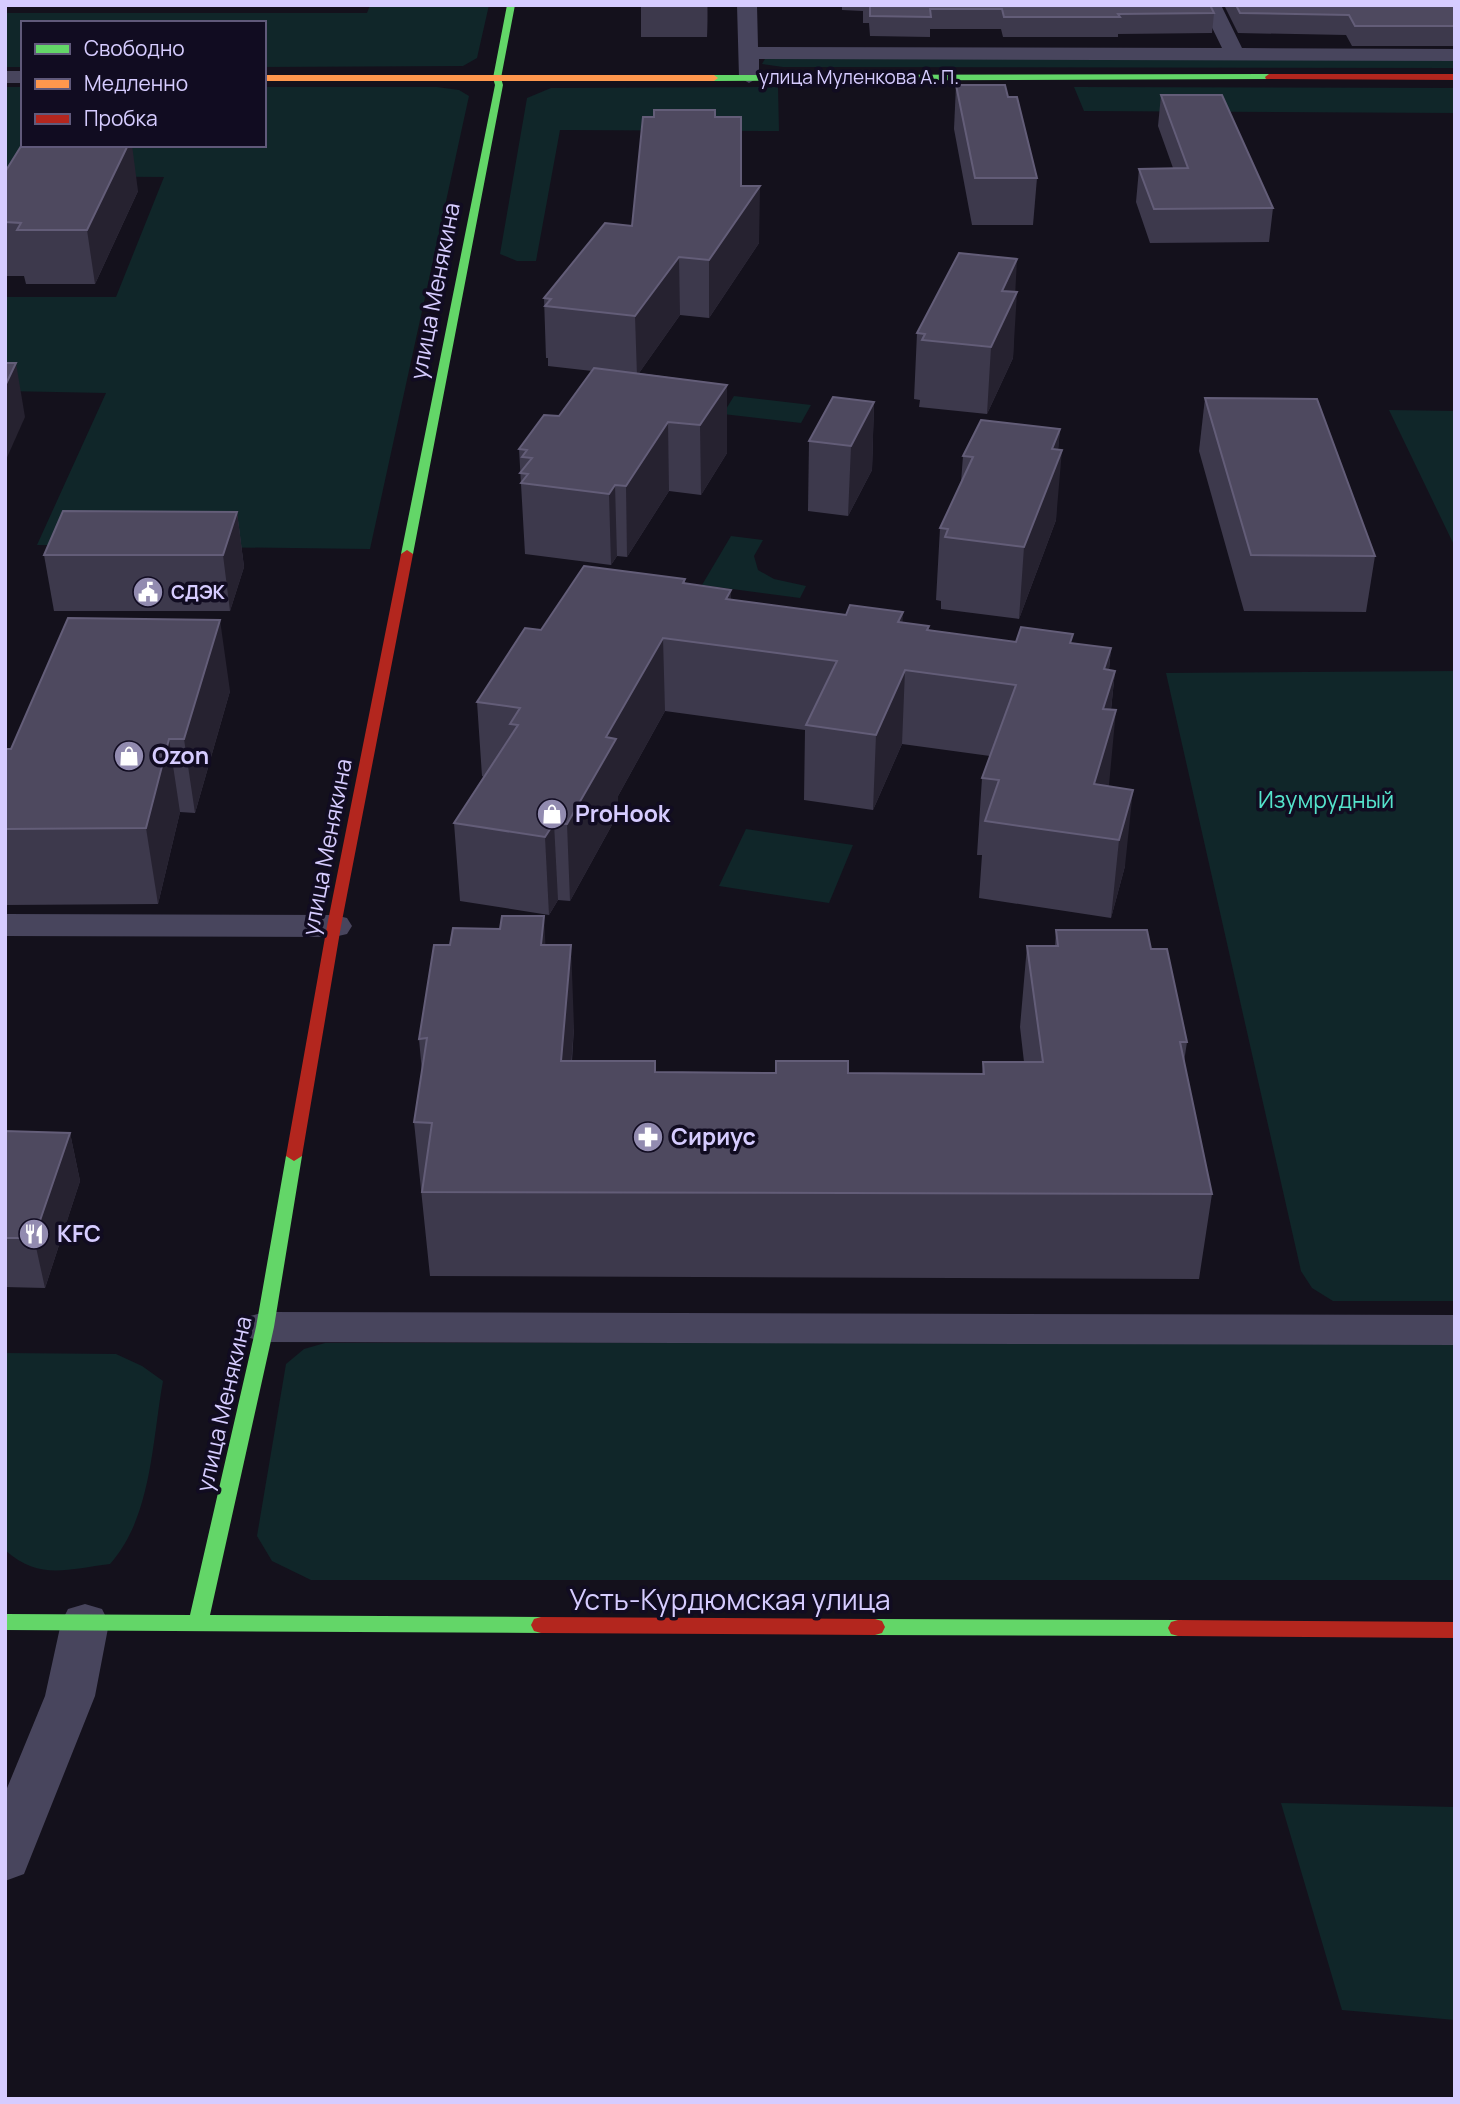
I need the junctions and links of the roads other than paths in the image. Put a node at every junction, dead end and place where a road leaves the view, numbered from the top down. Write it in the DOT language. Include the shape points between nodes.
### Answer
graph roads {
  1 [pos="511,5"];
  2 [pos="747,5"];
  3 [pos="1211,5"];
  4 [pos="747,53"];
  5 [pos="1235,54"];
  6 [pos="1455,55"];
  7 [pos="749,77"];
  8 [pos="1455,77"];
  9 [pos="266,78"];
  10 [pos="497,78"];
  11 [pos="5,925"];
  12 [pos="334,926"];
  13 [pos="265,1327"];
  14 [pos="1455,1330"];
  15 [pos="5,1622"];
  16 [pos="85,1623"];
  17 [pos="198,1624"];
  18 [pos="1455,1630"];
  19 [pos="5,1858"];
  1 -- 10 [label="street, улица Менякина"];
  2 -- 4 [label="street"];
  3 -- 5 [label="street"];
  4 -- 5 [label="street"];
  4 -- 7 [label="street"];
  5 -- 6 [label="street"];
  7 -- 8 [label="street, улица Муленкова А. П."];
  7 -- 10 [label="street, улица Муленкова А. П."];
  9 -- 10 [label="street, улица Муленкова А. П."];
  10 -- 12 [label="street, улица Менякина"];
  11 -- 12 [label="street"];
  12 -- 13 [label="street, улица Менякина"];
  13 -- 14 [label="street"];
  13 -- 17 [label="street, улица Менякина"];
  15 -- 16 [label="street, Усть-Курдюмская улица"];
  16 -- 17 [label="street, Усть-Курдюмская улица"];
  16 -- 19 [label="street" via="70,1696"];
  17 -- 18 [label="street, Усть-Курдюмская улица"];
}
